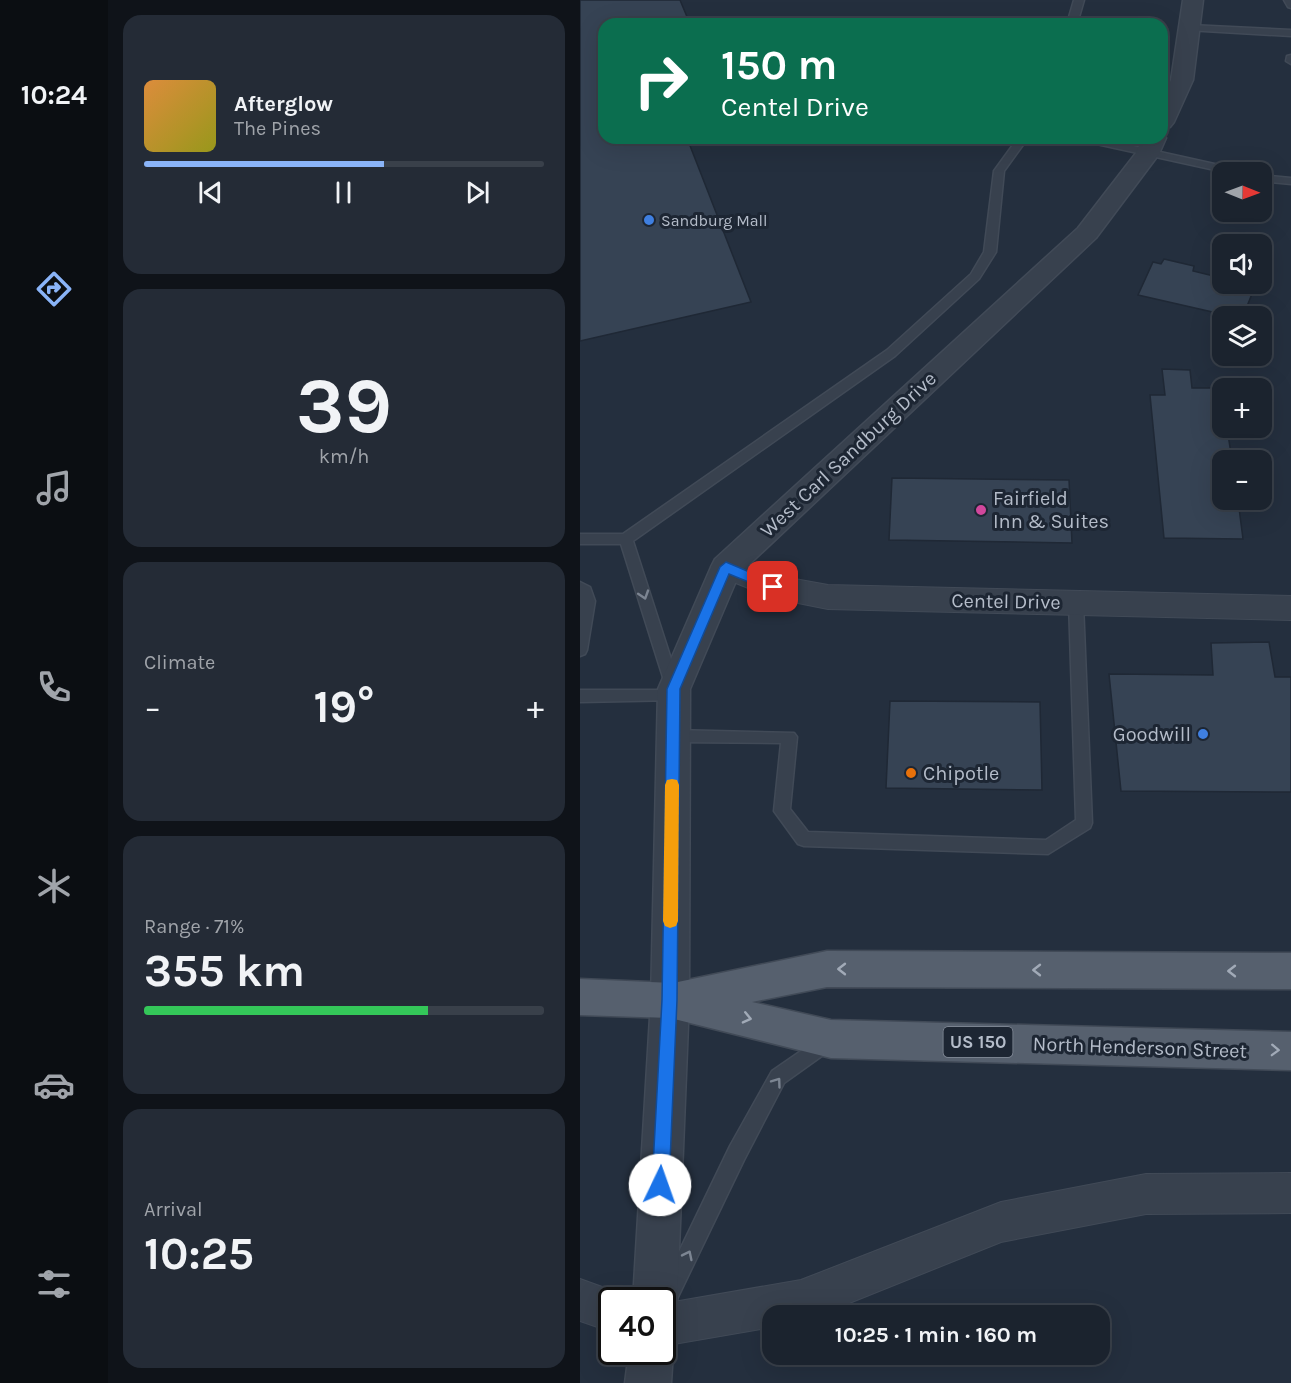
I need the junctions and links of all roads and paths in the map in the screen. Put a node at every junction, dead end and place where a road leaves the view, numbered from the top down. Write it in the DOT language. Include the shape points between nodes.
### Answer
graph roads {
  1 [pos="1079,0"];
  2 [pos="1193,0"];
  3 [pos="1289,0"];
  4 [pos="1291,5"];
  5 [pos="1074,18"];
  6 [pos="1190,28"];
  7 [pos="1291,33"];
  8 [pos="1168,109"];
  9 [pos="1018,144"];
  10 [pos="1134,144"];
  11 [pos="1151,146"];
  12 [pos="1212,164"];
  13 [pos="1272,179"];
  14 [pos="1291,181"];
  15 [pos="580,539"];
  16 [pos="626,539"];
  17 [pos="726,567"];
  18 [pos="580,586"];
  19 [pos="1076,603"];
  20 [pos="1291,608"];
  21 [pos="583,622"];
  22 [pos="580,650"];
  23 [pos="674,692"];
  24 [pos="580,696"];
  25 [pos="673,736"];
  26 [pos="1291,971"];
  27 [pos="580,997"];
  28 [pos="670,1000"];
  29 [pos="831,1039"];
  30 [pos="1291,1051"];
  31 [pos="1291,1193"];
  32 [pos="656,1287"];
  33 [pos="672,1287"];
  34 [pos="580,1300"];
  35 [pos="598,1306"];
  36 [pos="676,1322"];
  37 [pos="650,1365"];
  38 [pos="648,1383"];
  1 -- 5 [label="lane"];
  2 -- 6 [label="street"];
  3 -- 4 [label="lane"];
  6 -- 7 [label="lane"];
  6 -- 8 [label="street" via="1182,80"];
  9 -- 16 [label="lane" via="998,171 990,252 975,276 891,353"];
  10 -- 11 [label="lane"];
  11 -- 12 [label="lane"];
  11 -- 17 [label="street, West Carl Sandburg Drive" via="1087,233"];
  13 -- 14 [label="lane"];
  15 -- 16 [label="lane"];
  16 -- 23 [label="lane, one-way"];
  17 -- 19 [label="street, Centel Drive" via="773,587 828,597"];
  17 -- 23 [label="street, West Carl Sandburg Drive"];
  18 -- 21 [label="lane" via="588,601"];
  19 -- 20 [label="street, Centel Drive"];
  19 -- 25 [label="lane" via="1084,823 1048,847 804,839 782,811 789,737"];
  21 -- 22 [label="lane"];
  23 -- 24 [label="lane"];
  23 -- 25 [label="street, West Carl Sandburg Drive"];
  25 -- 28 [label="street, West Carl Sandburg Drive"];
  26 -- 28 [label="main road, North Henderson Street / US 150, one-way" via="827,969"];
  27 -- 28 [label="main road, North Henderson Street / US 150"];
  28 -- 29 [label="main road, North Henderson Street / US 150, one-way"];
  28 -- 32 [label="street, West Carl Sandburg Drive"];
  29 -- 30 [label="main road, North Henderson Street / US 150, one-way"];
  33 -- 29 [label="lane, one-way" via="778,1077"];
  31 -- 36 [label="street" via="1146,1194 1001,1222 801,1301"];
  34 -- 35 [label="street"];
  37 -- 38 [label="street"];
}
